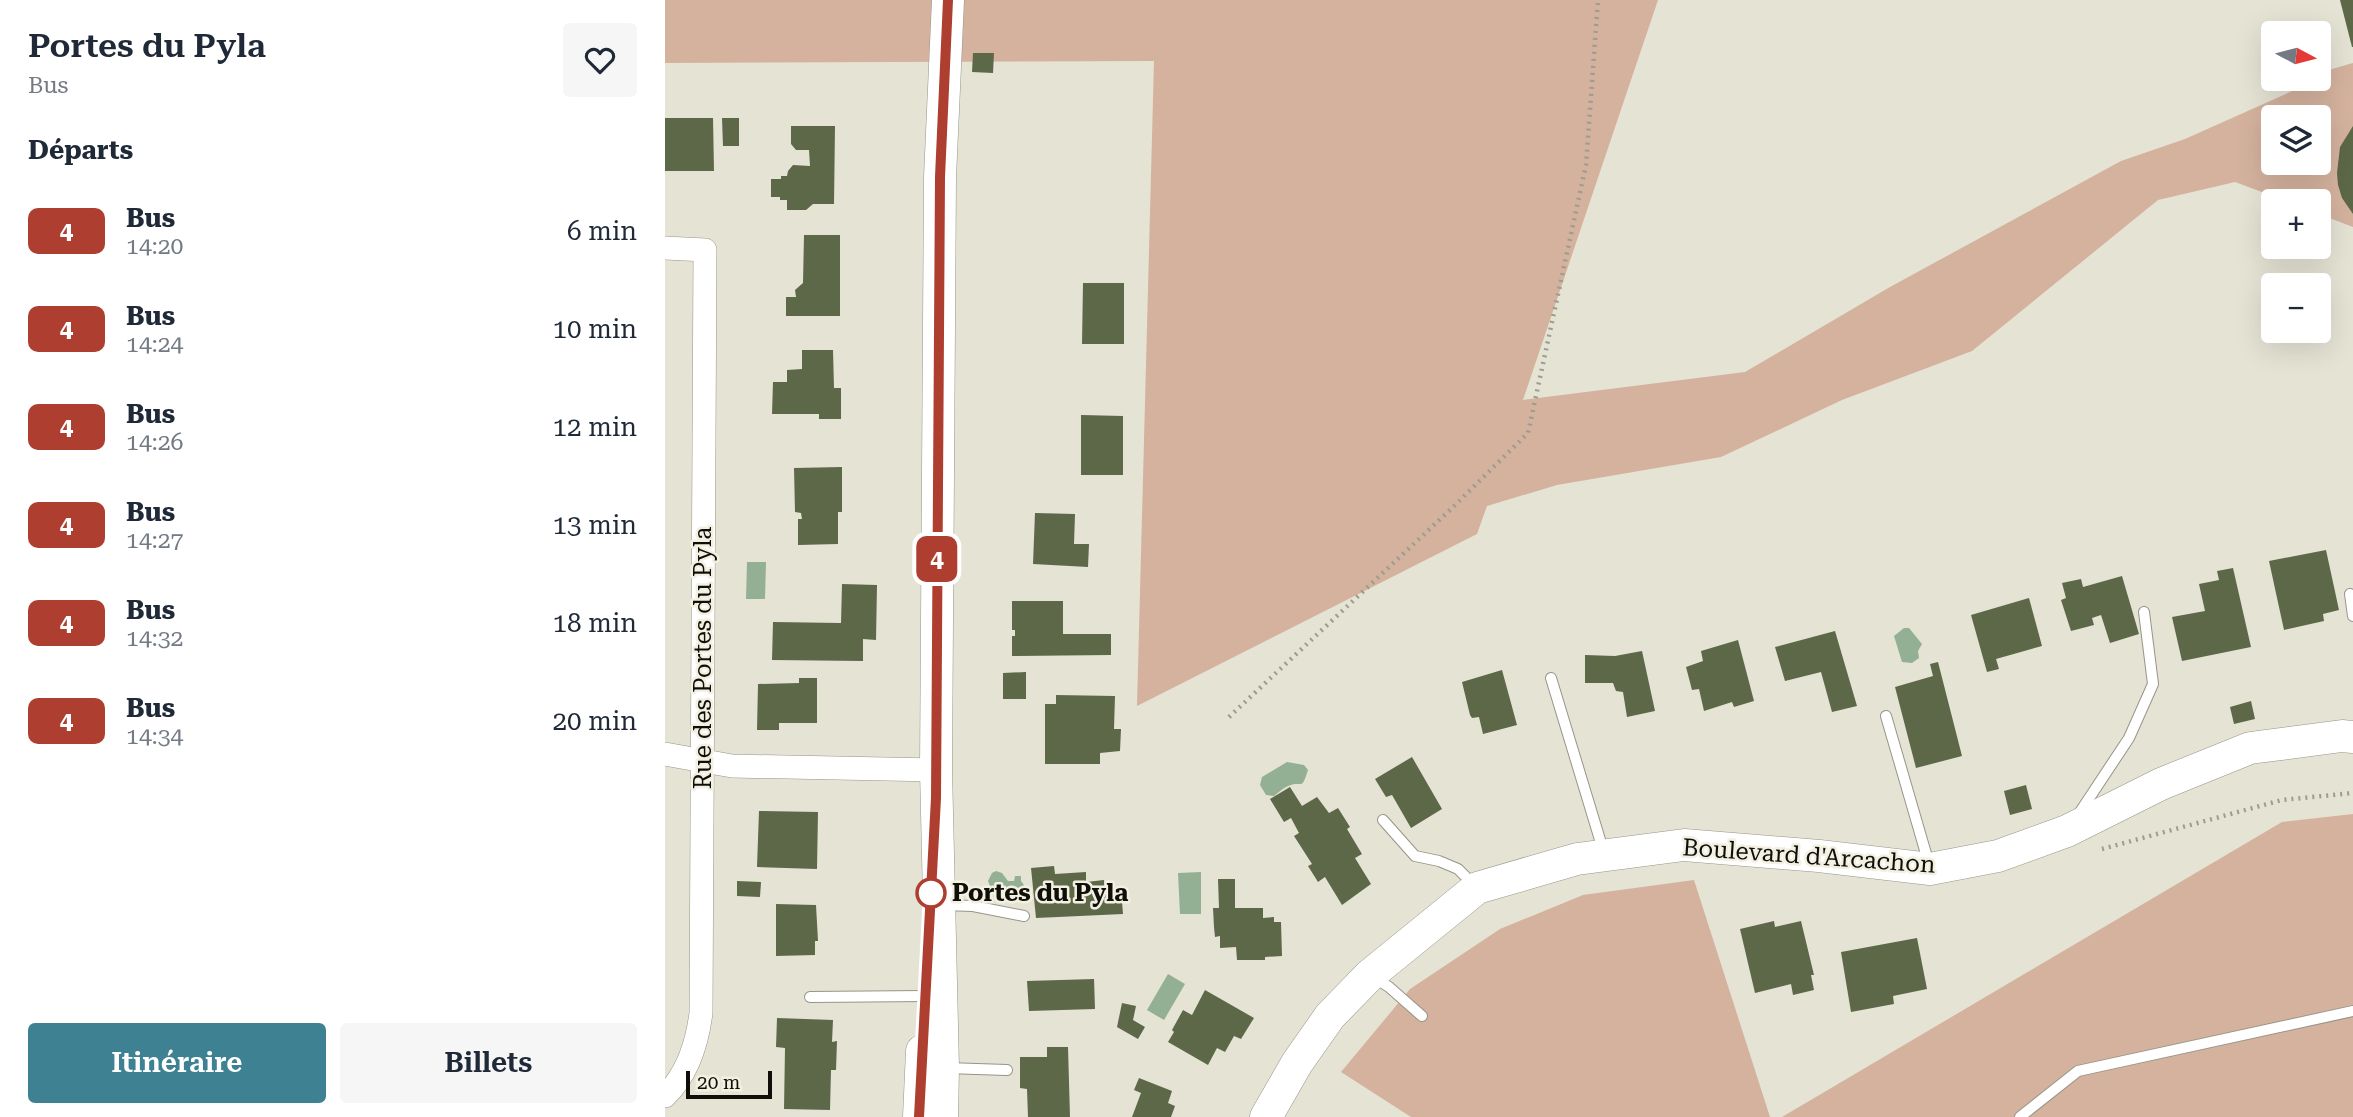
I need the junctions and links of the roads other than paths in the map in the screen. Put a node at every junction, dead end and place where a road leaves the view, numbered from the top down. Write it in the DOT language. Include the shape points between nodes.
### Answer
graph roads {
  1 [pos="948,0"];
  2 [pos="665,248"];
  3 [pos="2350,594"];
  4 [pos="2144,612"];
  5 [pos="2353,616"];
  6 [pos="1551,678"];
  7 [pos="1886,716"];
  8 [pos="2353,737"];
  9 [pos="665,754"];
  10 [pos="702,762"];
  11 [pos="936,784"];
  12 [pos="1383,820"];
  13 [pos="2067,831"];
  14 [pos="1605,855"];
  15 [pos="1930,869"];
  16 [pos="1477,888"];
  17 [pos="939,905"];
  18 [pos="1024,916"];
  19 [pos="1370,975"];
  20 [pos="925,996"];
  21 [pos="810,997"];
  22 [pos="2353,1011"];
  23 [pos="1422,1016"];
  24 [pos="932,1068"];
  25 [pos="1007,1070"];
  26 [pos="665,1096"];
  27 [pos="919,1117"];
  28 [pos="942,1117"];
  29 [pos="1266,1117"];
  30 [pos="2020,1117"];
  1 -- 11 [label="main road" via="940,177"];
  2 -- 10 [label="street, Rue des Portes du Pyla" via="705,250"];
  3 -- 5 [label="lane"];
  4 -- 13 [label="lane" via="2153,684 2129,738"];
  6 -- 14 [label="lane"];
  7 -- 15 [label="lane"];
  8 -- 13 [label="main road, Boulevard d'Arcachon" via="2250,748 2161,784"];
  9 -- 10 [label="street"];
  10 -- 11 [label="street"];
  10 -- 26 [label="street, Rue des Portes du Pyla" via="701,1013 694,1051"];
  11 -- 17 [label="main road"];
  11 -- 20 [label="main road"];
  12 -- 16 [label="lane" via="1415,856 1458,869"];
  13 -- 15 [label="main road, Boulevard d'Arcachon" via="1998,856"];
  14 -- 15 [label="main road, Boulevard d'Arcachon" via="1684,845"];
  14 -- 16 [label="main road, Boulevard d'Arcachon"];
  16 -- 19 [label="main road, Boulevard d'Arcachon"];
  17 -- 18 [label="lane"];
  17 -- 24 [label="main road"];
  19 -- 23 [label="lane"];
  19 -- 29 [label="main road, Boulevard d'Arcachon" via="1330,1016"];
  20 -- 21 [label="lane"];
  20 -- 24 [label="main road"];
  22 -- 30 [label="lane" via="2078,1071"];
  24 -- 25 [label="lane"];
  24 -- 27 [label="main road"];
  24 -- 28 [label="main road"];
}
